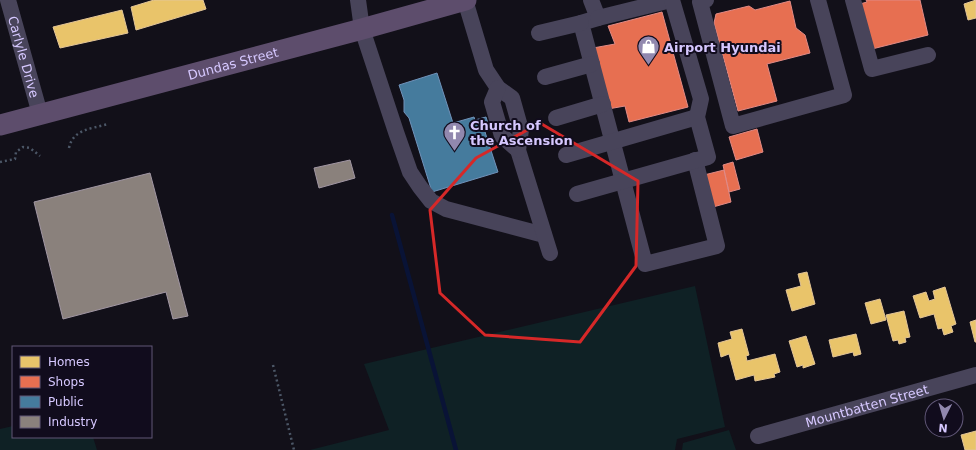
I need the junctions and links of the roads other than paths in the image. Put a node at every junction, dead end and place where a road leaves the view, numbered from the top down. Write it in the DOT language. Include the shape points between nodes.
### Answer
graph roads {
  1 [pos="8,0"];
  2 [pos="358,0"];
  3 [pos="465,0"];
  4 [pos="592,0"];
  5 [pos="671,0"];
  6 [pos="818,0"];
  7 [pos="853,0"];
  8 [pos="702,1"];
  9 [pos="598,18"];
  10 [pos="581,23"];
  11 [pos="362,29"];
  12 [pos="539,33"];
  13 [pos="928,55"];
  14 [pos="592,64"];
  15 [pos="545,77"];
  16 [pos="603,104"];
  17 [pos="40,114"];
  18 [pos="697,117"];
  19 [pos="556,118"];
  20 [pos="0,125"];
  21 [pos="613,141"];
  22 [pos="566,155"];
  23 [pos="695,160"];
  24 [pos="624,181"];
  25 [pos="577,194"];
  26 [pos="544,235"];
  27 [pos="550,253"];
  28 [pos="976,375"];
  29 [pos="758,436"];
  1 -- 17 [label="street, Carlyle Drive"];
  2 -- 11 [label="street"];
  3 -- 11 [label="main road, Dundas Street"];
  3 -- 26 [label="street" via="486,70 498,88 512,98 521,130 518,150"];
  4 -- 9 [label="street"];
  5 -- 9 [label="street"];
  5 -- 18 [label="street" via="701,98"];
  6 -- 8 [label="street" via="844,95 733,126"];
  7 -- 13 [label="street" via="872,69"];
  9 -- 10 [label="street"];
  10 -- 12 [label="street"];
  10 -- 14 [label="street"];
  11 -- 17 [label="main road, Dundas Street"];
  11 -- 26 [label="street" via="410,172 431,201 464,215"];
  14 -- 15 [label="street"];
  14 -- 16 [label="street"];
  16 -- 19 [label="street"];
  16 -- 21 [label="street"];
  17 -- 20 [label="main road, Dundas Street"];
  18 -- 21 [label="street"];
  18 -- 23 [label="street" via="708,157"];
  21 -- 22 [label="street"];
  21 -- 24 [label="street"];
  23 -- 24 [label="street"];
  23 -- 24 [label="street" via="717,246 646,264"];
  24 -- 25 [label="street"];
  26 -- 27 [label="street"];
  28 -- 29 [label="street, Mountbatten Street"];
}
